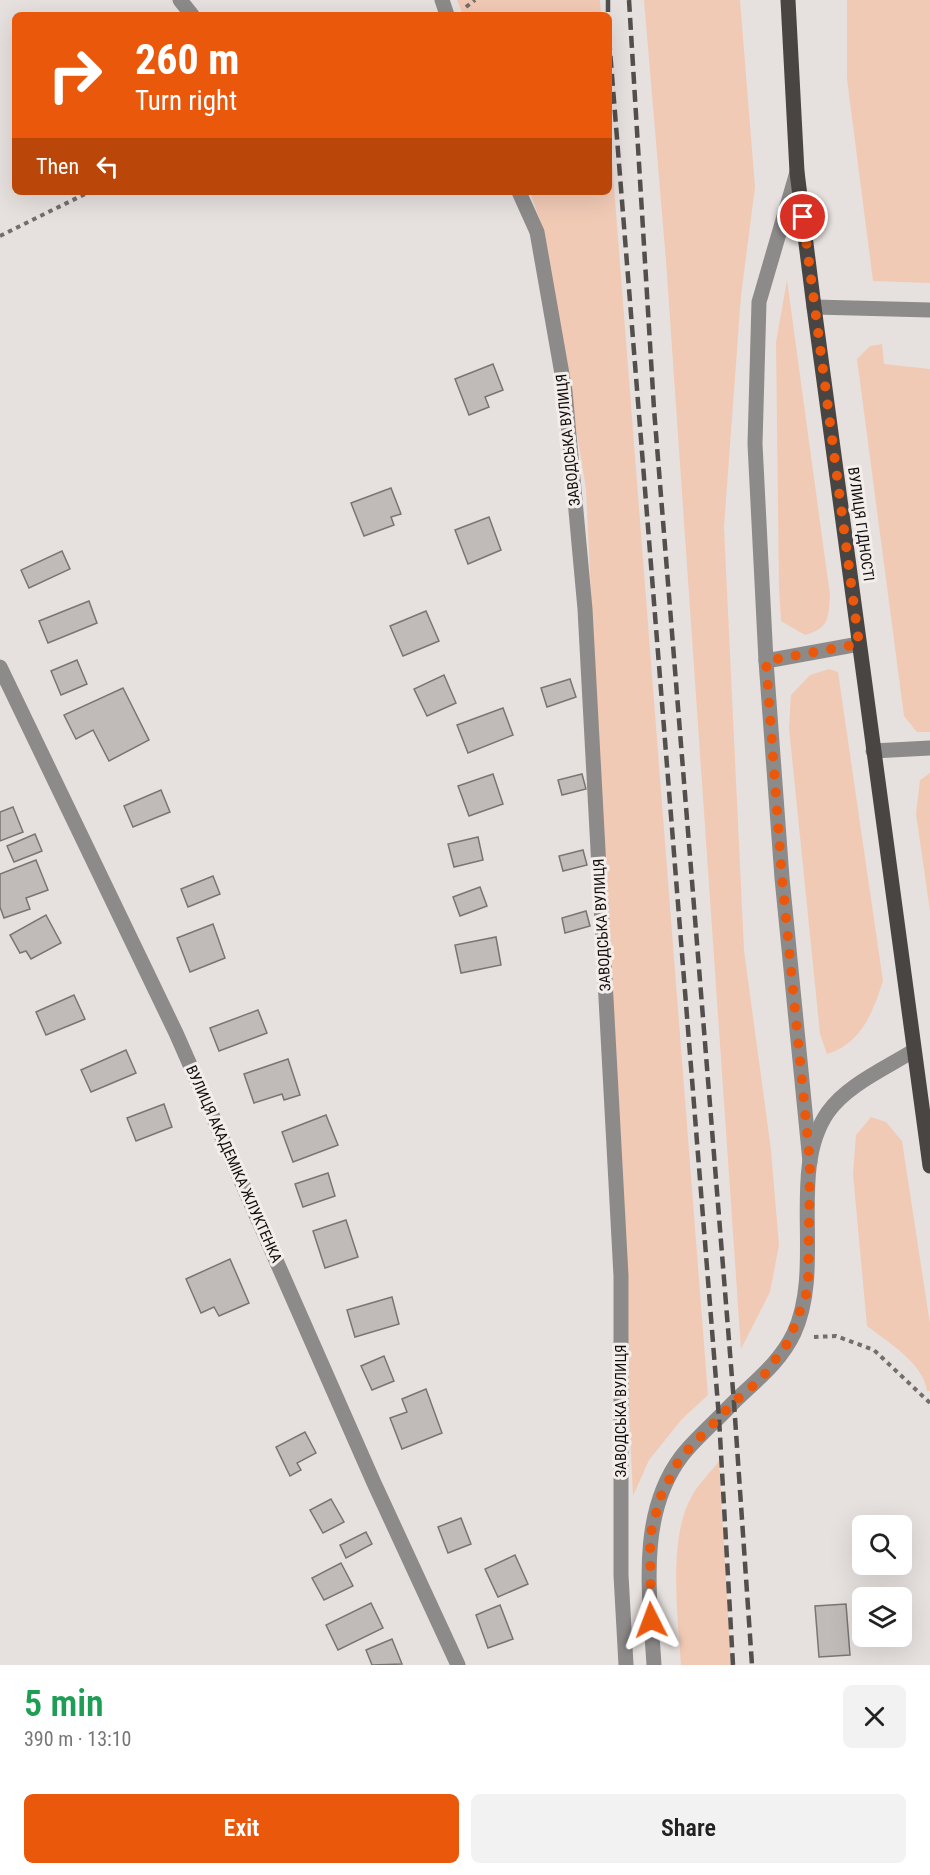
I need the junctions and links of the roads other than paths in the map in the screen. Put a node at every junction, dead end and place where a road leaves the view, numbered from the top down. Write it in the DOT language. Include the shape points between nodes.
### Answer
graph roads {
  1 [pos="180,0"];
  2 [pos="788,0"];
  3 [pos="190,12"];
  4 [pos="798,172"];
  5 [pos="520,195"];
  6 [pos="814,308"];
  7 [pos="930,310"];
  8 [pos="859,644"];
  9 [pos="766,661"];
  10 [pos="0,667"];
  11 [pos="930,748"];
  12 [pos="873,751"];
  13 [pos="913,1052"];
  14 [pos="810,1162"];
  15 [pos="930,1166"];
  16 [pos="458,1665"];
  17 [pos="626,1665"];
  18 [pos="654,1665"];
  1 -- 3 [label="street"];
  2 -- 4 [label="main road, ВУЛИЦЯ ГІДНОСТІ"];
  4 -- 6 [label="main road, ВУЛИЦЯ ГІДНОСТІ"];
  4 -- 9 [label="street" via="759,302 755,444"];
  5 -- 17 [label="street, ЗАВОДСЬКА ВУЛИЦЯ" via="537,232 565,391 585,609 621,1276 621,1575"];
  6 -- 7 [label="street"];
  6 -- 8 [label="main road, ВУЛИЦЯ ГІДНОСТІ"];
  8 -- 9 [label="street"];
  8 -- 12 [label="main road, ВУЛИЦЯ ГІДНОСТІ"];
  9 -- 14 [label="street" via="782,878"];
  10 -- 16 [label="street, ВУЛИЦЯ АКАДЕМІКА ЖЛУКТЕНКА" via="176,1033"];
  11 -- 12 [label="street"];
  12 -- 13 [label="main road, ВУЛИЦЯ ГІДНОСТІ"];
  13 -- 14 [label="street" via="851,1090 829,1111"];
  13 -- 15 [label="main road, ВУЛИЦЯ ГІДНОСТІ"];
  14 -- 18 [label="street" via="808,1289 789,1341 762,1378 680,1458 660,1498 650,1536"];
}
